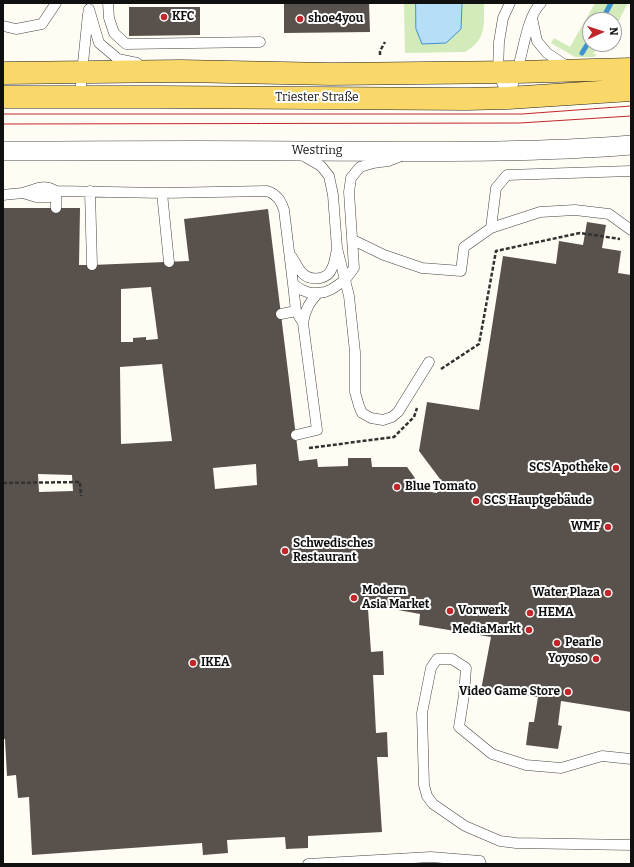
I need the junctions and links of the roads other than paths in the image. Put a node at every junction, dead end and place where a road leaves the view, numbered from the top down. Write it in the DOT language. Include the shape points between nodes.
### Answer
graph roads {
  1 [pos="56,3"];
  2 [pos="108,3"];
  3 [pos="510,3"];
  4 [pos="541,3"];
  5 [pos="89,6"];
  6 [pos="531,17"];
  7 [pos="4,26"];
  8 [pos="260,42"];
  9 [pos="631,69"];
  10 [pos="180,71"];
  11 [pos="573,71"];
  12 [pos="82,72"];
  13 [pos="508,72"];
  14 [pos="3,73"];
  15 [pos="631,90"];
  16 [pos="3,97"];
  17 [pos="80,97"];
  18 [pos="508,98"];
  19 [pos="631,145"];
  20 [pos="295,150"];
  21 [pos="3,151"];
  22 [pos="414,152"];
  23 [pos="631,171"];
  24 [pos="56,191"];
  25 [pos="90,191"];
  26 [pos="162,193"];
  27 [pos="3,195"];
  28 [pos="56,208"];
  29 [pos="491,228"];
  30 [pos="631,230"];
  31 [pos="353,240"];
  32 [pos="337,248"];
  33 [pos="290,253"];
  34 [pos="169,262"];
  35 [pos="92,265"];
  36 [pos="345,280"];
  37 [pos="293,284"];
  38 [pos="318,293"];
  39 [pos="296,311"];
  40 [pos="281,314"];
  41 [pos="303,323"];
  42 [pos="429,362"];
  43 [pos="296,434"];
  44 [pos="631,759"];
  45 [pos="631,845"];
  46 [pos="308,864"];
  47 [pos="481,864"];
  1 -- 7 [label="lane" via="42,24 16,29"];
  2 -- 8 [label="lane" via="109,18 114,32 126,44"];
  3 -- 13 [label="lane" via="502,18 499,42"];
  4 -- 6 [label="lane"];
  5 -- 10 [label="lane" via="99,43 118,59"];
  5 -- 12 [label="lane"];
  6 -- 11 [label="lane" via="537,41 547,53"];
  6 -- 13 [label="lane"];
  9 -- 11 [label="main road, Triester Straße"];
  10 -- 12 [label="main road, Triester Straße"];
  10 -- 13 [label="main road, Triester Straße" via="331,74"];
  11 -- 13 [label="main road, Triester Straße"];
  12 -- 14 [label="main road, Triester Straße"];
  12 -- 17 [label="lane"];
  13 -- 18 [label="lane"];
  13 -- 18 [label="lane"];
  15 -- 18 [label="main road, Triester Straße"];
  16 -- 17 [label="main road, Triester Straße"];
  17 -- 18 [label="main road, Triester Straße"];
  19 -- 22 [label="street, Westring" via="539,150"];
  20 -- 21 [label="street, Westring"];
  20 -- 22 [label="street, Westring"];
  20 -- 32 [label="lane" via="321,166 329,176"];
  22 -- 31 [label="lane" via="360,167 351,178 349,192"];
  23 -- 29 [label="lane" via="507,175 496,188"];
  24 -- 25 [label="lane"];
  24 -- 27 [label="lane" via="50,197 36,197 23,193"];
  24 -- 28 [label="lane"];
  25 -- 26 [label="lane"];
  25 -- 35 [label="lane"];
  26 -- 33 [label="lane" via="273,193 284,210"];
  26 -- 34 [label="lane"];
  29 -- 30 [label="lane" via="540,212 575,210 609,214"];
  29 -- 31 [label="lane" via="464,247 461,271 422,268 384,255"];
  31 -- 36 [label="lane" via="354,268"];
  32 -- 33 [label="lane" via="332,268 321,278 306,277"];
  32 -- 36 [label="lane"];
  33 -- 37 [label="lane"];
  36 -- 38 [label="lane" via="332,290"];
  36 -- 42 [label="lane" via="355,352 355,392 362,414 383,420 392,417 398,412"];
  37 -- 38 [label="lane" via="310,293"];
  37 -- 39 [label="lane"];
  38 -- 41 [label="lane" via="310,302"];
  39 -- 40 [label="lane"];
  39 -- 41 [label="lane"];
  41 -- 43 [label="lane" via="317,430"];
  44 -- 45 [label="lane" via="602,756 561,768 526,765 492,754 459,727 466,668 452,659 437,659 430,668 422,713 424,785 433,804 465,826 500,841"];
  46 -- 47 [label="lane" via="431,857 480,861"];
}
